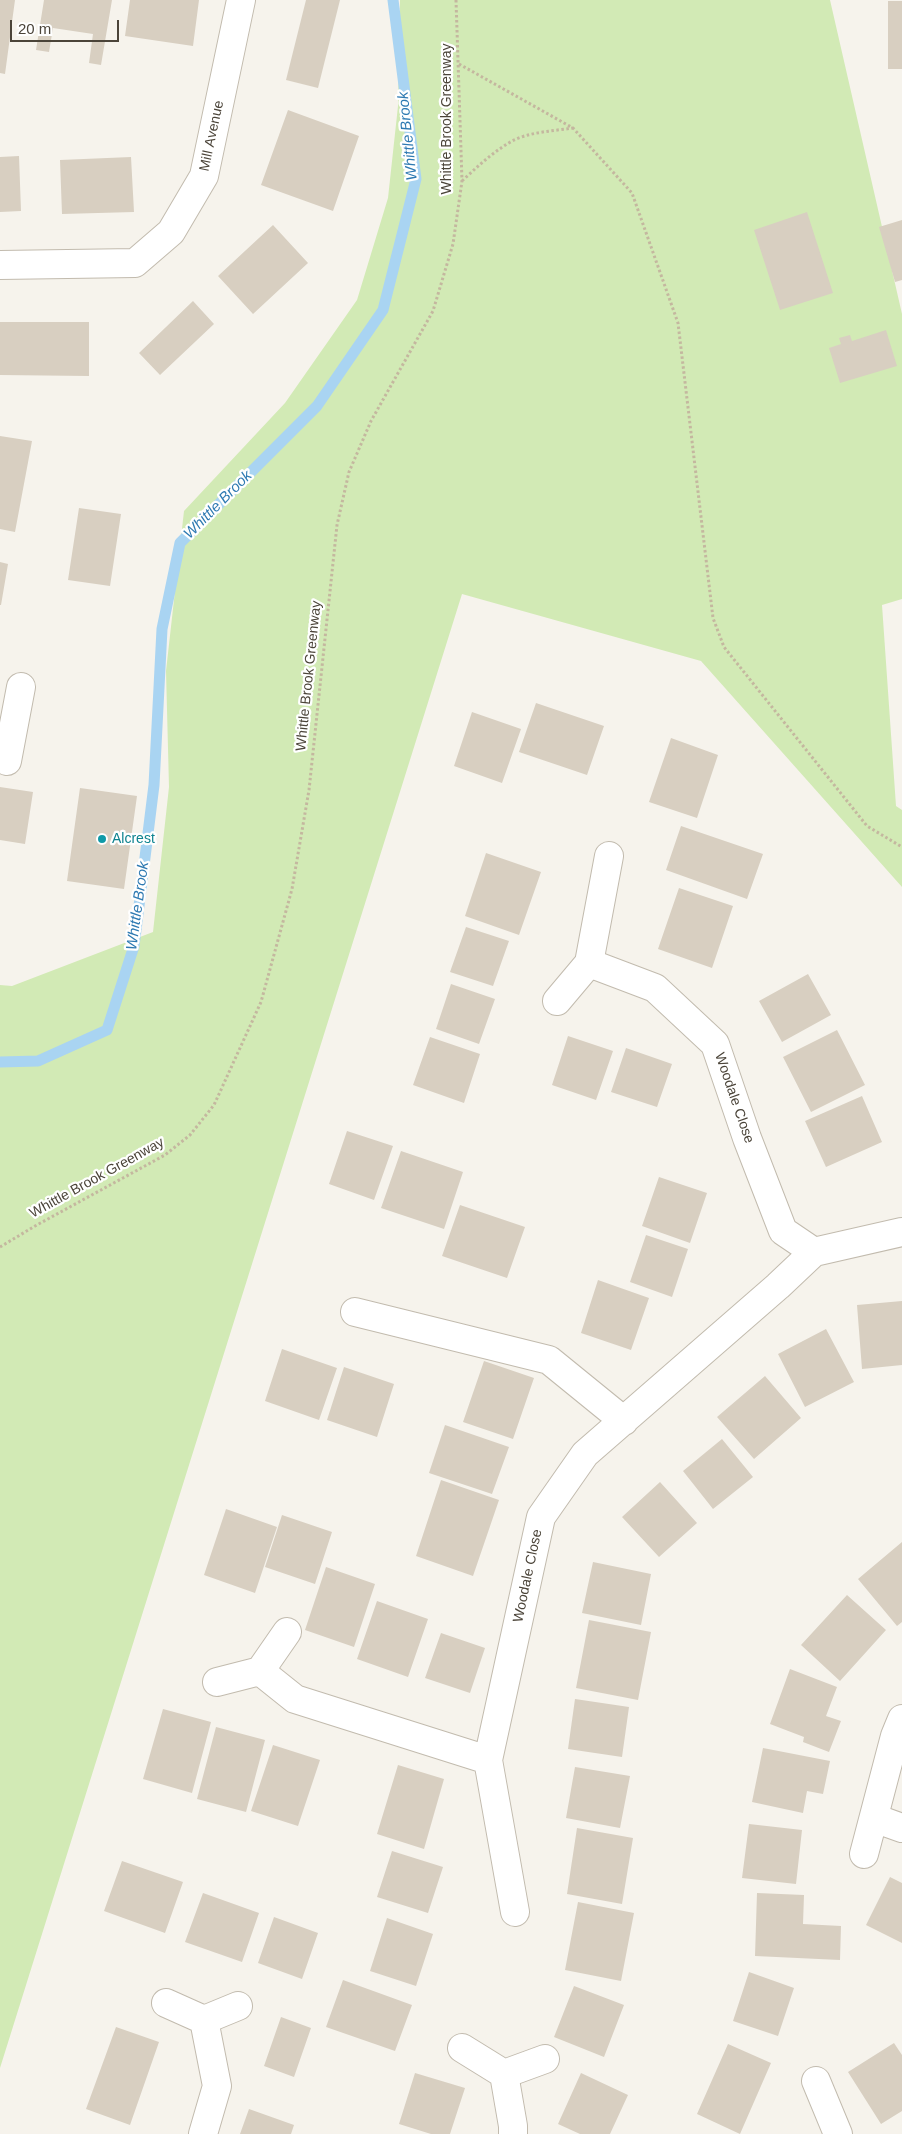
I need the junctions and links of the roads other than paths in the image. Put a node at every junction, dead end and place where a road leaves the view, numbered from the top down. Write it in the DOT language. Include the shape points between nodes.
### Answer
graph roads {
  1 [pos="241,0"];
  2 [pos="0,265"];
  3 [pos="21,687"];
  4 [pos="7,723"];
  5 [pos="7,761"];
  6 [pos="609,856"];
  7 [pos="589,963"];
  8 [pos="557,1001"];
  9 [pos="902,1232"];
  10 [pos="814,1252"];
  11 [pos="355,1312"];
  12 [pos="624,1421"];
  13 [pos="287,1632"];
  14 [pos="260,1671"];
  15 [pos="217,1682"];
  16 [pos="902,1719"];
  17 [pos="488,1760"];
  18 [pos="874,1818"];
  19 [pos="902,1828"];
  20 [pos="864,1854"];
  21 [pos="516,1912"];
  22 [pos="166,2003"];
  23 [pos="238,2006"];
  24 [pos="204,2020"];
  25 [pos="462,2048"];
  26 [pos="545,2059"];
  27 [pos="504,2074"];
  28 [pos="816,2081"];
  29 [pos="203,2134"];
  30 [pos="513,2134"];
  31 [pos="838,2134"];
  1 -- 2 [label="street, Mill Avenue" via="204,176 171,232 135,262"];
  3 -- 4 [label="street"];
  4 -- 5 [label="street"];
  6 -- 7 [label="street"];
  7 -- 8 [label="street"];
  7 -- 10 [label="street, Woodale Close" via="655,988 715,1044 783,1231"];
  9 -- 10 [label="street"];
  10 -- 12 [label="street, Woodale Close"];
  11 -- 12 [label="street" via="549,1360"];
  12 -- 17 [label="street, Woodale Close" via="585,1454 540,1517"];
  13 -- 14 [label="street"];
  14 -- 15 [label="street"];
  14 -- 17 [label="street" via="296,1699"];
  16 -- 18 [label="street"];
  17 -- 21 [label="street, Woodale Close"];
  18 -- 19 [label="street"];
  18 -- 20 [label="street"];
  22 -- 24 [label="street"];
  23 -- 24 [label="street"];
  24 -- 29 [label="street" via="217,2086"];
  25 -- 27 [label="street"];
  26 -- 27 [label="street"];
  27 -- 30 [label="street"];
  28 -- 31 [label="street"];
}
